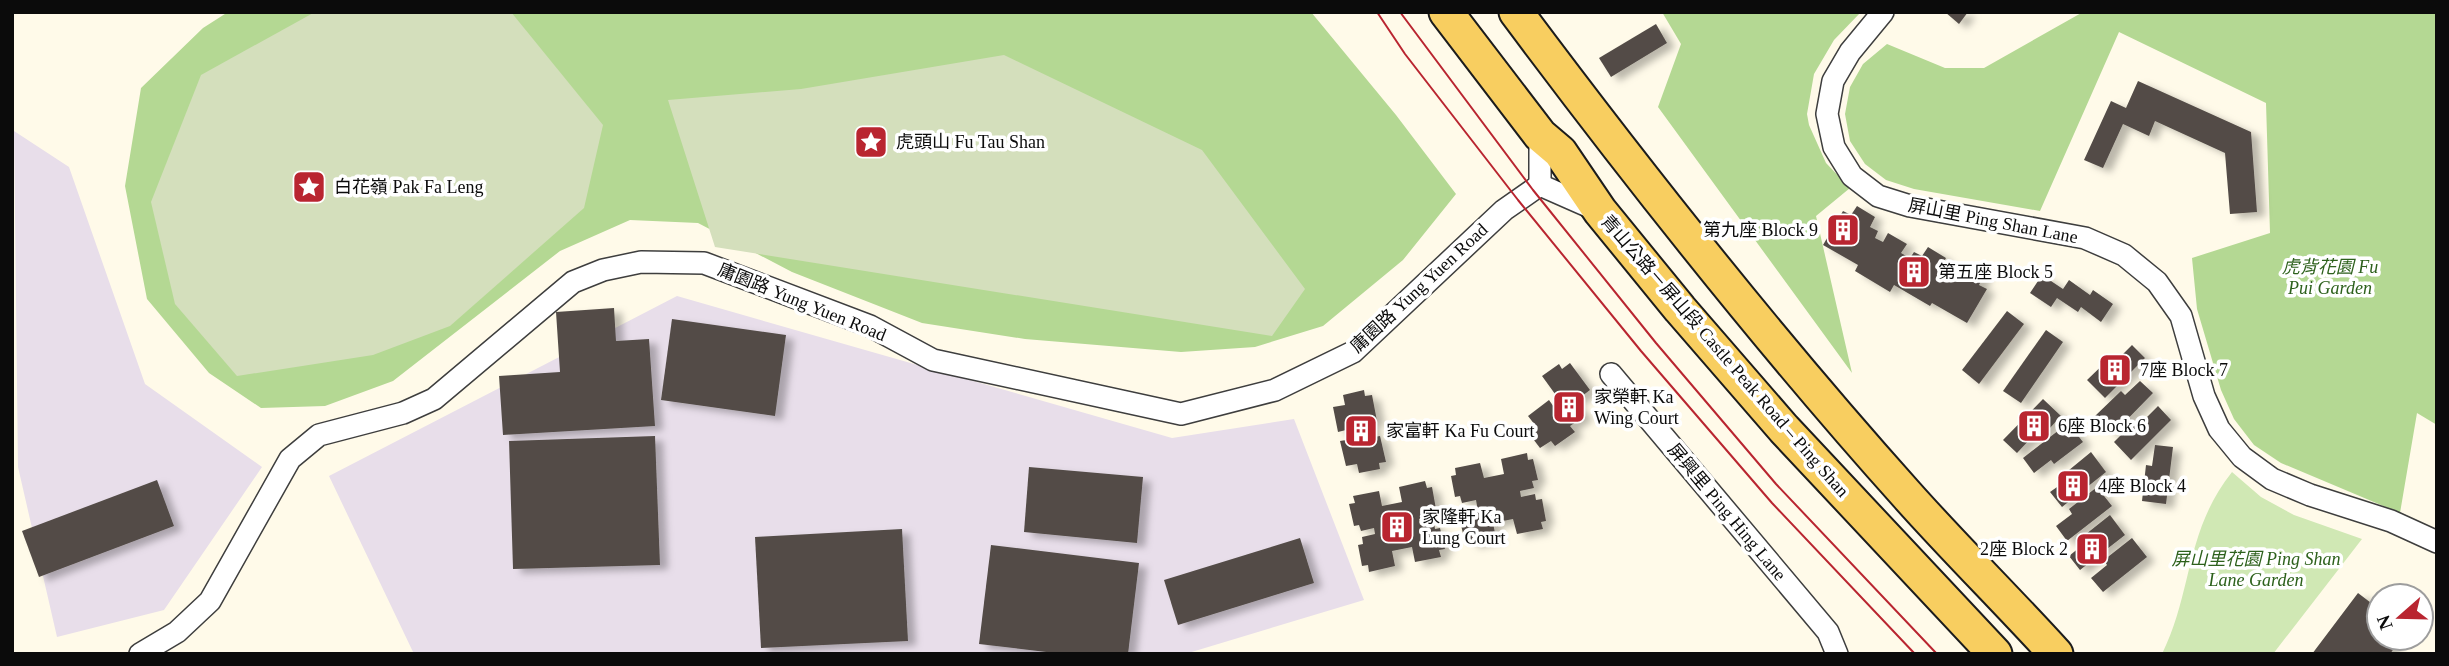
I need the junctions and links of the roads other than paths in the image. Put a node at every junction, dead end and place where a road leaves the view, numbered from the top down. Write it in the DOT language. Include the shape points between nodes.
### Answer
graph roads {
  1 [pos="1446,12"];
  2 [pos="1516,12"];
  3 [pos="1882,12"];
  4 [pos="1540,135"];
  5 [pos="1540,185"];
  6 [pos="1600,211"];
  7 [pos="1611,374"];
  8 [pos="2437,542"];
  9 [pos="140,654"];
  10 [pos="1838,654"];
  11 [pos="1995,654"];
  12 [pos="2056,654"];
  1 -- 4 [label="main road, 青山公路－屏山段 Castle Peak Road – Ping Shan"];
  2 -- 12 [label="main road" via="1762,327 1905,493"];
  3 -- 8 [label="street, 屏山里 Ping Shan Lane" via="1833,81 1827,114 1834,147 1852,176 1878,196 1910,206 2085,239 2124,255 2157,282 2181,316 2204,396 2219,429 2242,457 2272,479"];
  4 -- 5 [label="street"];
  4 -- 6 [label="main road, 青山公路－屏山段 Castle Peak Road – Ping Shan" via="1560,152"];
  5 -- 6 [label="street"];
  5 -- 9 [label="street, 庸園路 Yung Yuen Road" via="1498,215 1353,352 1275,390 1181,414 933,360 870,326 704,263 640,262 603,270 573,282 434,399 403,413 319,435 290,459 210,601 177,632"];
  6 -- 11 [label="main road, 青山公路－屏山段 Castle Peak Road – Ping Shan" via="1784,429"];
  7 -- 10 [label="street, 屏興里 Ping Hing Lane" via="1828,632"];
}
